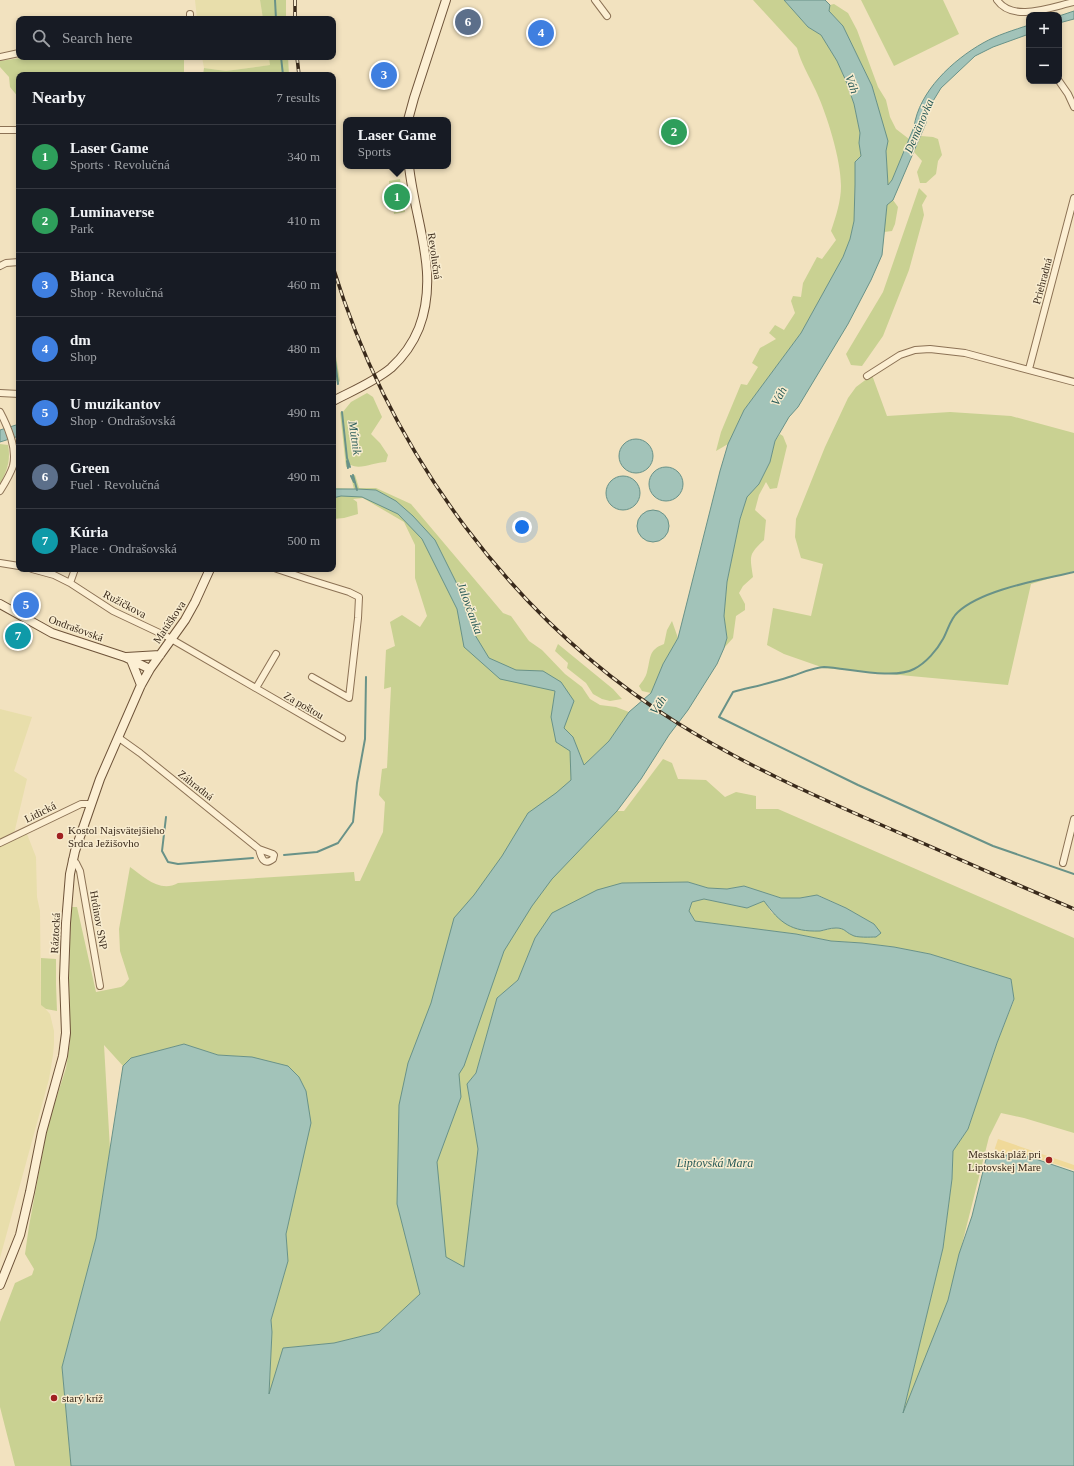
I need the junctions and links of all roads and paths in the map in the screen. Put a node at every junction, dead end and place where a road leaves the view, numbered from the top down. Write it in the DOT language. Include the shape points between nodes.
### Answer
graph roads {
  1 [pos="446,0"];
  2 [pos="595,0"];
  3 [pos="997,0"];
  4 [pos="1074,1"];
  5 [pos="607,16"];
  6 [pos="16,54"];
  7 [pos="0,57"];
  8 [pos="1061,84"];
  9 [pos="1074,105"];
  10 [pos="409,117"];
  11 [pos="0,130"];
  12 [pos="16,130"];
  13 [pos="409,169"];
  14 [pos="1074,198"];
  15 [pos="16,262"];
  16 [pos="0,266"];
  17 [pos="1029,369"];
  18 [pos="867,376"];
  19 [pos="1074,382"];
  20 [pos="0,394"];
  21 [pos="16,394"];
  22 [pos="336,399"];
  23 [pos="0,412"];
  24 [pos="0,491"];
  25 [pos="0,563"];
  26 [pos="16,566"];
  27 [pos="43,572"];
  28 [pos="74,572"];
  29 [pos="209,572"];
  30 [pos="286,572"];
  31 [pos="70,583"];
  32 [pos="0,604"];
  33 [pos="172,640"];
  34 [pos="276,654"];
  35 [pos="160,655"];
  36 [pos="128,658"];
  37 [pos="150,669"];
  38 [pos="312,677"];
  39 [pos="141,685"];
  40 [pos="256,688"];
  41 [pos="119,738"];
  42 [pos="342,738"];
  43 [pos="90,804"];
  44 [pos="1074,819"];
  45 [pos="0,843"];
  46 [pos="259,850"];
  47 [pos="72,860"];
  48 [pos="1064,863"];
  49 [pos="100,986"];
  50 [pos="0,1285"];
  1 -- 10 [label="main road"];
  2 -- 5 [label="street"];
  3 -- 4 [label="street" via="1004,8 1016,12 1029,12"];
  6 -- 7 [label="street"];
  8 -- 9 [label="street"];
  11 -- 12 [label="street"];
  13 -- 22 [label="main road, Revolučná" via="428,278 425,311 412,342 392,367"];
  14 -- 17 [label="street, Priehradná"];
  15 -- 16 [label="street"];
  17 -- 18 [label="street" via="965,353 930,349 900,355"];
  17 -- 19 [label="street"];
  20 -- 21 [label="street"];
  23 -- 24 [label="street" via="7,425 14,452 13,464"];
  25 -- 26 [label="street"];
  27 -- 31 [label="street, Ružičkova"];
  28 -- 31 [label="street"];
  29 -- 33 [label="main road, Matúškova" via="195,602"];
  30 -- 38 [label="street" via="359,597 349,698"];
  31 -- 33 [label="street, Ružičkova" via="113,611"];
  32 -- 36 [label="main road, Ondrašovská" via="52,632"];
  33 -- 35 [label="main road, Matúškova"];
  33 -- 40 [label="street, Za poštou"];
  34 -- 40 [label="street"];
  35 -- 36 [label="main road, Ondrašovská"];
  35 -- 37 [label="main road, Matúškova"];
  36 -- 37 [label="main road, Ondrašovská"];
  36 -- 39 [label="main road"];
  37 -- 39 [label="main road, Matúškova"];
  39 -- 41 [label="main road, Ráztocká"];
  40 -- 42 [label="street, Za poštou"];
  41 -- 43 [label="main road, Ráztocká"];
  41 -- 46 [label="street, Záhradná"];
  43 -- 45 [label="street, Lidická" via="81,804"];
  43 -- 47 [label="main road, Ráztocká"];
  44 -- 48 [label="street"];
  47 -- 49 [label="street, Hrdinov SNP" via="80,871"];
  47 -- 50 [label="main road, Ráztocká" via="65,946 65,1046 62,1064 41,1136 20,1234"];
}
